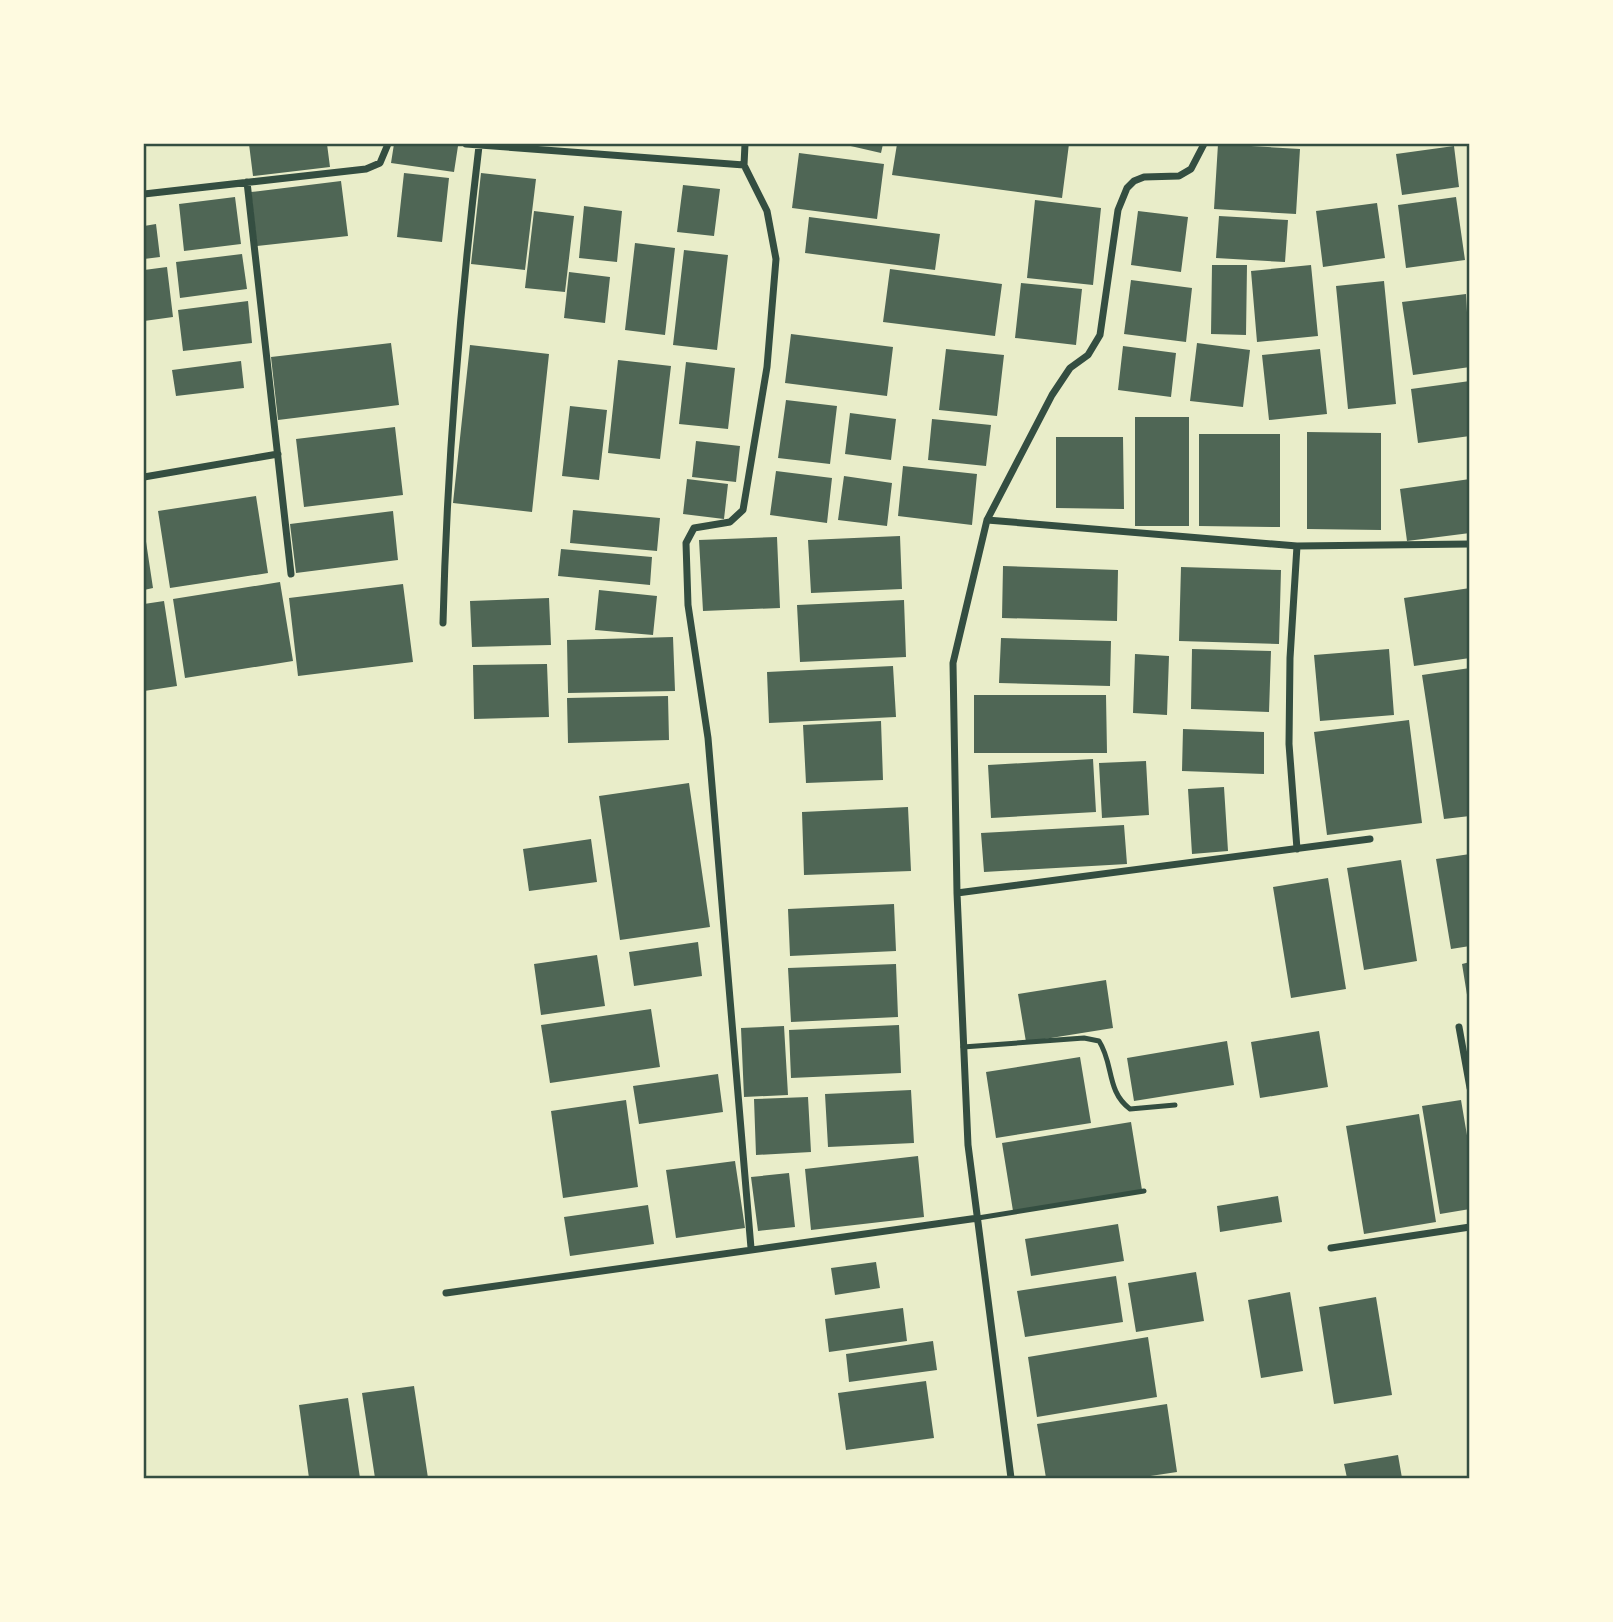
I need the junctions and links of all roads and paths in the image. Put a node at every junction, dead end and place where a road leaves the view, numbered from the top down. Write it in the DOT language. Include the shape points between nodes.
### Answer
graph roads {
  1 [pos="388,144"];
  2 [pos="466,144"];
  3 [pos="745,144"];
  4 [pos="1204,144"];
  5 [pos="479,146"];
  6 [pos="744,165"];
  7 [pos="247,182"];
  8 [pos="144,194"];
  9 [pos="278,454"];
  10 [pos="144,477"];
  11 [pos="987,520"];
  12 [pos="1469,544"];
  13 [pos="1297,545"];
  14 [pos="291,574"];
  15 [pos="443,623"];
  16 [pos="1370,839"];
  17 [pos="1297,849"];
  18 [pos="957,893"];
  19 [pos="1460,1027"];
  20 [pos="963,1047"];
  21 [pos="1469,1088"];
  22 [pos="1175,1105"];
  23 [pos="1144,1191"];
  24 [pos="978,1218"];
  25 [pos="1469,1227"];
  26 [pos="751,1248"];
  27 [pos="1331,1248"];
  28 [pos="446,1293"];
  29 [pos="1011,1479"];
  1 -- 7 [label="street" via="380,163 366,169"];
  2 -- 5 [label="street"];
  3 -- 6 [label="street"];
  4 -- 11 [label="street" via="1191,169 1179,176 1144,177 1128,188 1118,211 1100,335 1052,395"];
  5 -- 6 [label="street"];
  5 -- 15 [label="street" via="447,471"];
  6 -- 26 [label="street" via="767,211 776,258 767,367 743,510 730,522 694,528 686,543 688,605 708,738"];
  7 -- 8 [label="street"];
  7 -- 9 [label="street"];
  9 -- 10 [label="street"];
  9 -- 14 [label="street"];
  11 -- 13 [label="street"];
  11 -- 18 [label="street" via="953,663"];
  12 -- 13 [label="street"];
  13 -- 17 [label="street" via="1289,744"];
  16 -- 17 [label="street"];
  17 -- 18 [label="street"];
  18 -- 20 [label="street"];
  19 -- 21 [label="street"];
  20 -- 22 [label="lane" via="1084,1038 1099,1041 1108,1054 1113,1090 1121,1102 1130,1109"];
  20 -- 24 [label="street" via="968,1145"];
  23 -- 24 [label="lane"];
  24 -- 26 [label="street"];
  24 -- 29 [label="street"];
  25 -- 27 [label="street"];
  26 -- 28 [label="street"];
}
